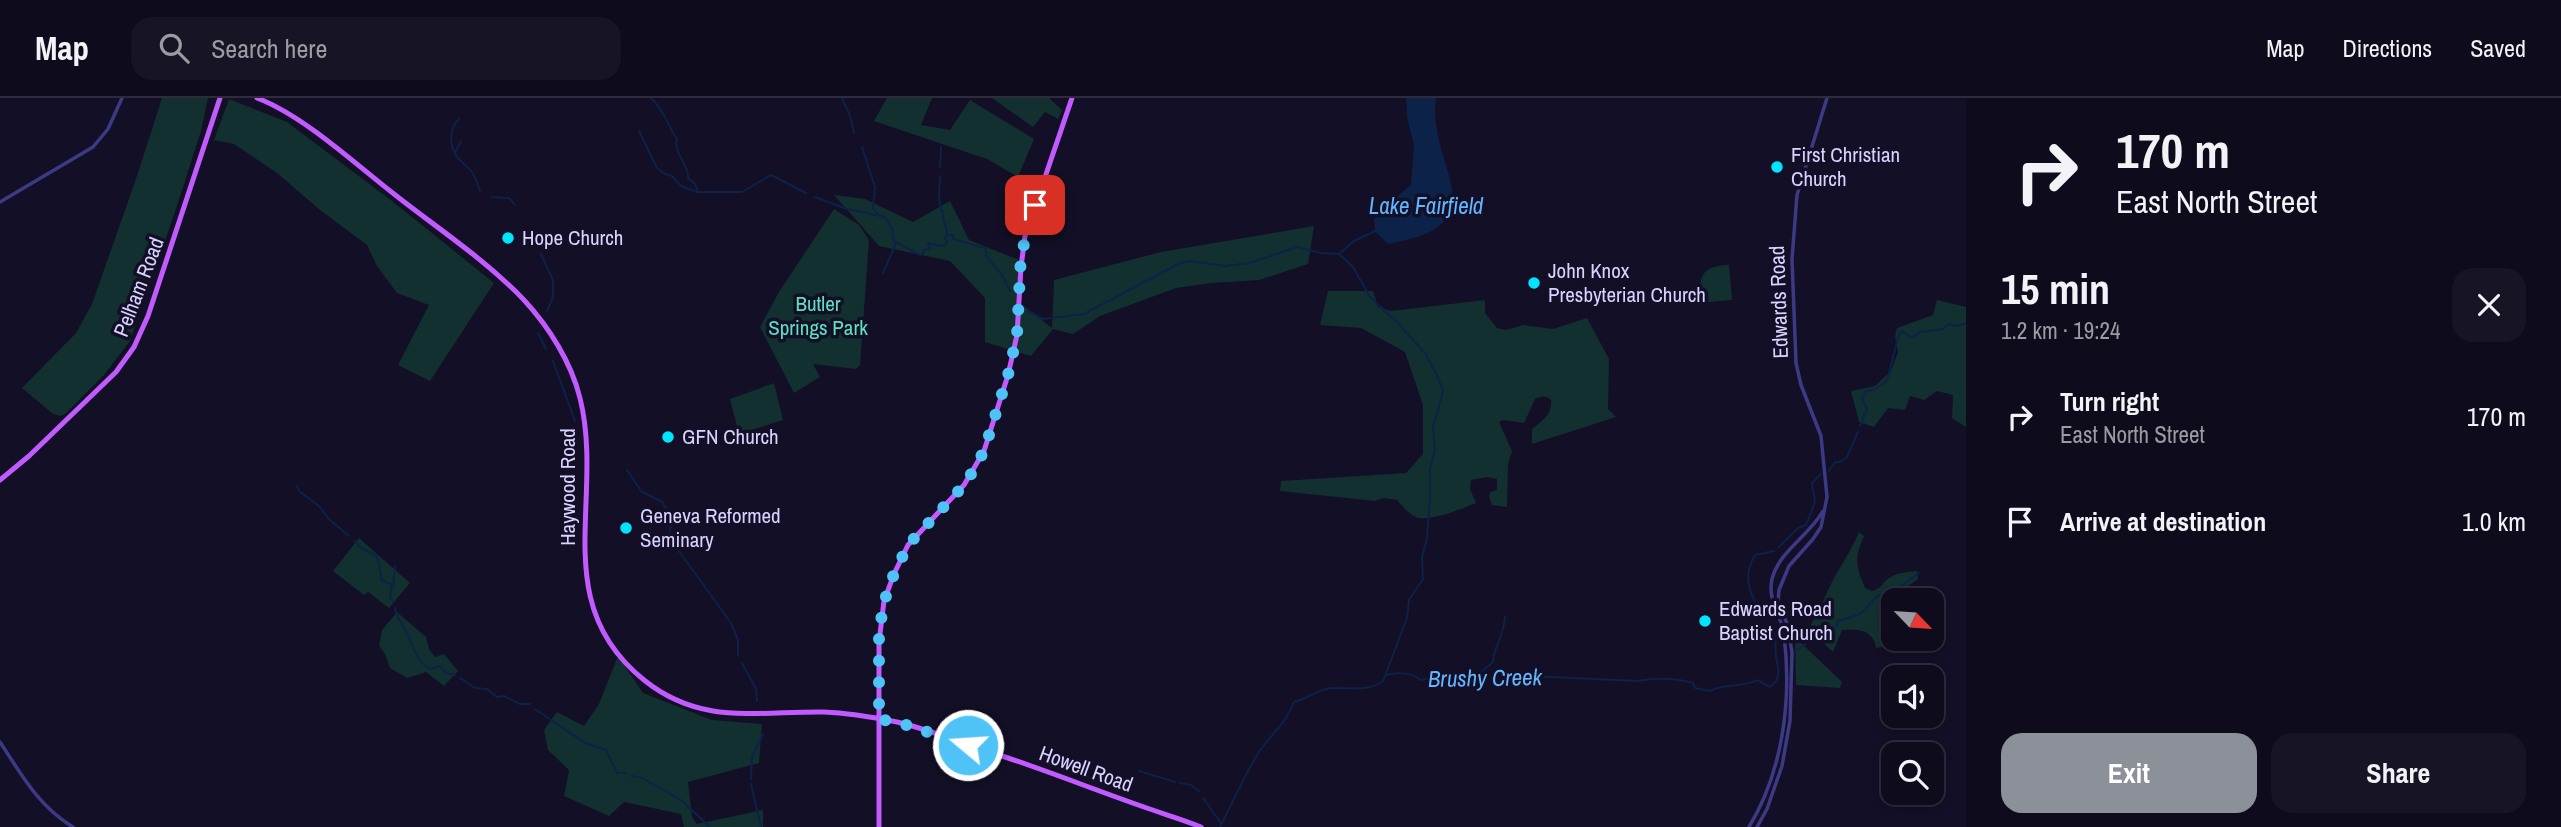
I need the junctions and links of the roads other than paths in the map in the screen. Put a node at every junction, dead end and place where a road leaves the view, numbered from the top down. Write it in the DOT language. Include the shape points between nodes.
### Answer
graph roads {
  1 [pos="122,98"];
  2 [pos="220,98"];
  3 [pos="257,98"];
  4 [pos="1072,98"];
  5 [pos="1827,98"];
  6 [pos="0,201"];
  7 [pos="0,480"];
  8 [pos="1825,506"];
  9 [pos="879,719"];
  10 [pos="0,742"];
  11 [pos="1779,751"];
  12 [pos="1786,752"];
  13 [pos="73,827"];
  14 [pos="879,827"];
  15 [pos="1201,827"];
  16 [pos="1750,827"];
  17 [pos="1757,827"];
  1 -- 6 [label="street" via="108,129 93,147"];
  2 -- 7 [label="main road, Pelham Road" via="134,347 96,392"];
  3 -- 9 [label="main road, Haywood Road" via="299,121 473,256 524,300 551,336 571,371 585,425 588,593 611,646 627,665 658,690 708,711 736,715 831,713"];
  4 -- 9 [label="main road" via="1025,236 1017,335 984,451 966,483 908,545 888,587 879,629"];
  5 -- 8 [label="street, Edwards Road" via="1797,194 1792,259 1796,363 1821,436"];
  8 -- 11 [label="street" via="1773,579 1772,599 1783,626 1788,669"];
  8 -- 12 [label="street, Edwards Road" via="1818,531 1789,566 1779,590 1793,664"];
  9 -- 14 [label="main road"];
  9 -- 15 [label="main road, Howell Road" via="1017,761"];
  10 -- 13 [label="street" via="38,798"];
  11 -- 12 [label="street"];
  11 -- 16 [label="street"];
  12 -- 17 [label="street, Edwards Road"];
}
